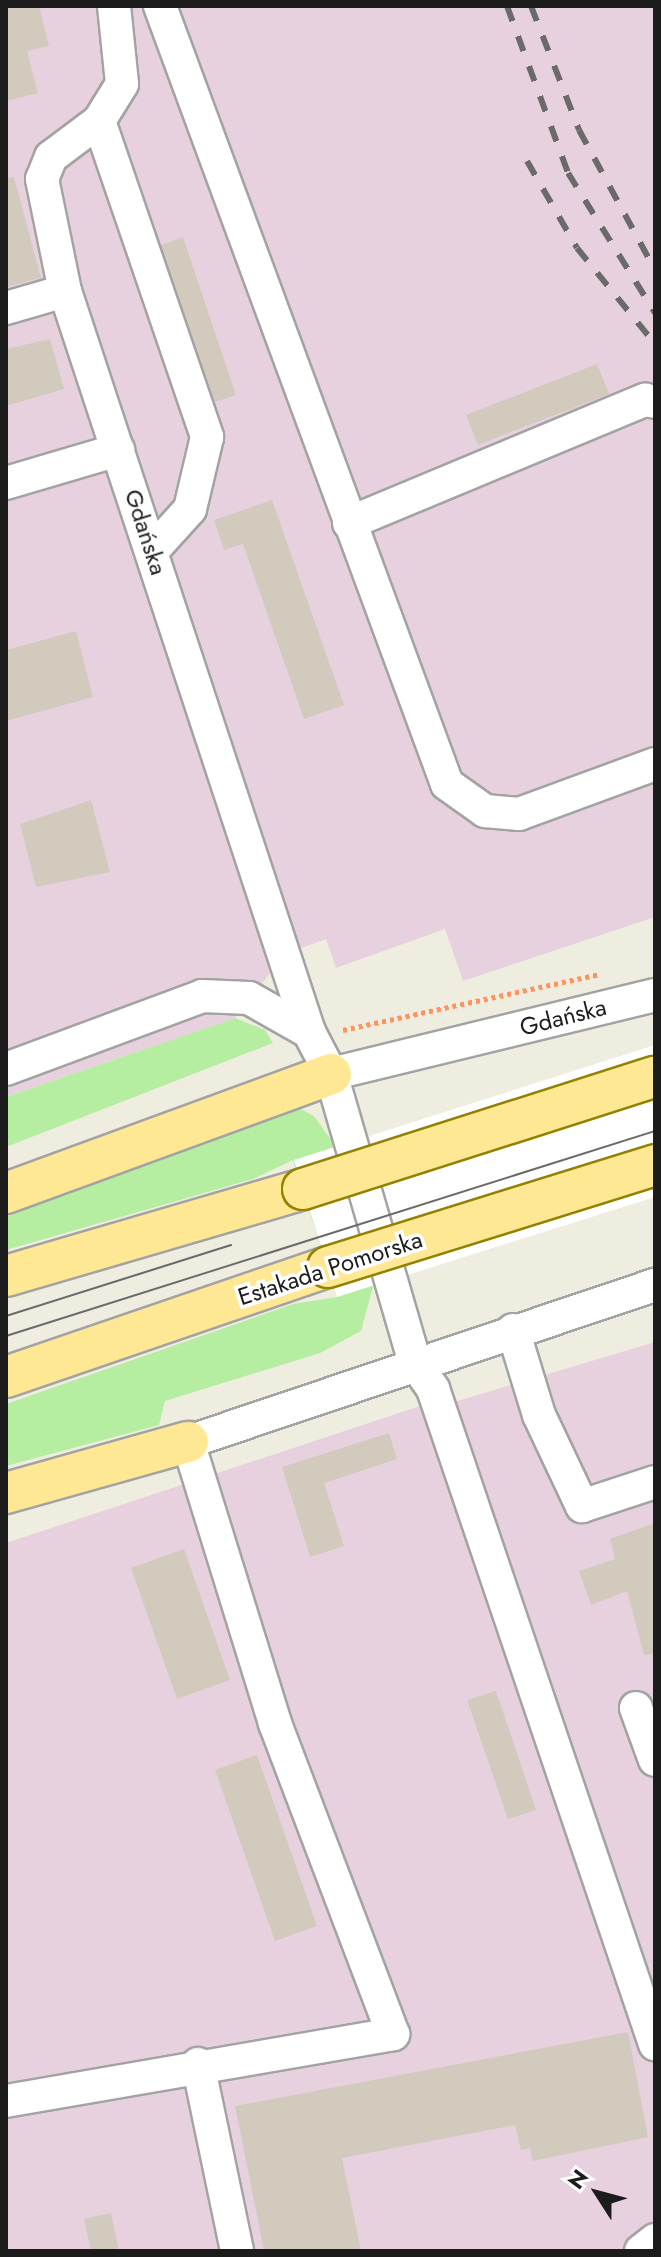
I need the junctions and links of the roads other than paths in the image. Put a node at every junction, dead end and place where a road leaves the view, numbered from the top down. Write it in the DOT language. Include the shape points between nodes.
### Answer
graph roads {
  1 [pos="114,6"];
  2 [pos="160,6"];
  3 [pos="99,121"];
  4 [pos="65,291"];
  5 [pos="6,308"];
  6 [pos="655,402"];
  7 [pos="118,450"];
  8 [pos="6,483"];
  9 [pos="349,523"];
  10 [pos="152,551"];
  11 [pos="655,764"];
  12 [pos="655,995"];
  13 [pos="309,1032"];
  14 [pos="6,1069"];
  15 [pos="331,1074"];
  16 [pos="655,1077"];
  17 [pos="655,1165"];
  18 [pos="6,1193"];
  19 [pos="6,1276"];
  20 [pos="655,1285"];
  21 [pos="513,1330"];
  22 [pos="415,1363"];
  23 [pos="6,1377"];
  24 [pos="188,1442"];
  25 [pos="655,1482"];
  26 [pos="6,1493"];
  27 [pos="636,1708"];
  28 [pos="655,1760"];
  29 [pos="655,2044"];
  30 [pos="198,2064"];
  31 [pos="6,2101"];
  32 [pos="655,2240"];
  33 [pos="237,2251"];
  34 [pos="641,2251"];
  1 -- 3 [label="street, Gdańska" via="122,84"];
  2 -- 9 [label="street"];
  3 -- 4 [label="street, Gdańska" via="51,157 42,179"];
  3 -- 10 [label="street" via="207,437 190,509"];
  4 -- 5 [label="street"];
  4 -- 7 [label="street, Gdańska"];
  6 -- 9 [label="street" via="645,400"];
  7 -- 8 [label="street"];
  7 -- 10 [label="street, Gdańska"];
  9 -- 11 [label="street" via="447,784 485,811 519,814"];
  10 -- 13 [label="street, Gdańska"];
  12 -- 15 [label="street, Gdańska"];
  13 -- 14 [label="street" via="249,998 202,996"];
  13 -- 15 [label="street, Gdańska"];
  15 -- 18 [label="main road"];
  15 -- 22 [label="street, Gdańska"];
  16 -- 19 [label="main road, bridge"];
  17 -- 23 [label="main road, Estakada Pomorska, bridge" via="328,1267"];
  20 -- 21 [label="street"];
  21 -- 22 [label="street"];
  21 -- 25 [label="street" via="539,1415 582,1506"];
  22 -- 24 [label="street"];
  22 -- 29 [label="street, Gdańska" via="433,1389"];
  24 -- 26 [label="main road"];
  24 -- 30 [label="street" via="275,1723 393,2034"];
  27 -- 28 [label="street"];
  30 -- 31 [label="street"];
  30 -- 33 [label="street"];
  32 -- 34 [label="street"];
}
